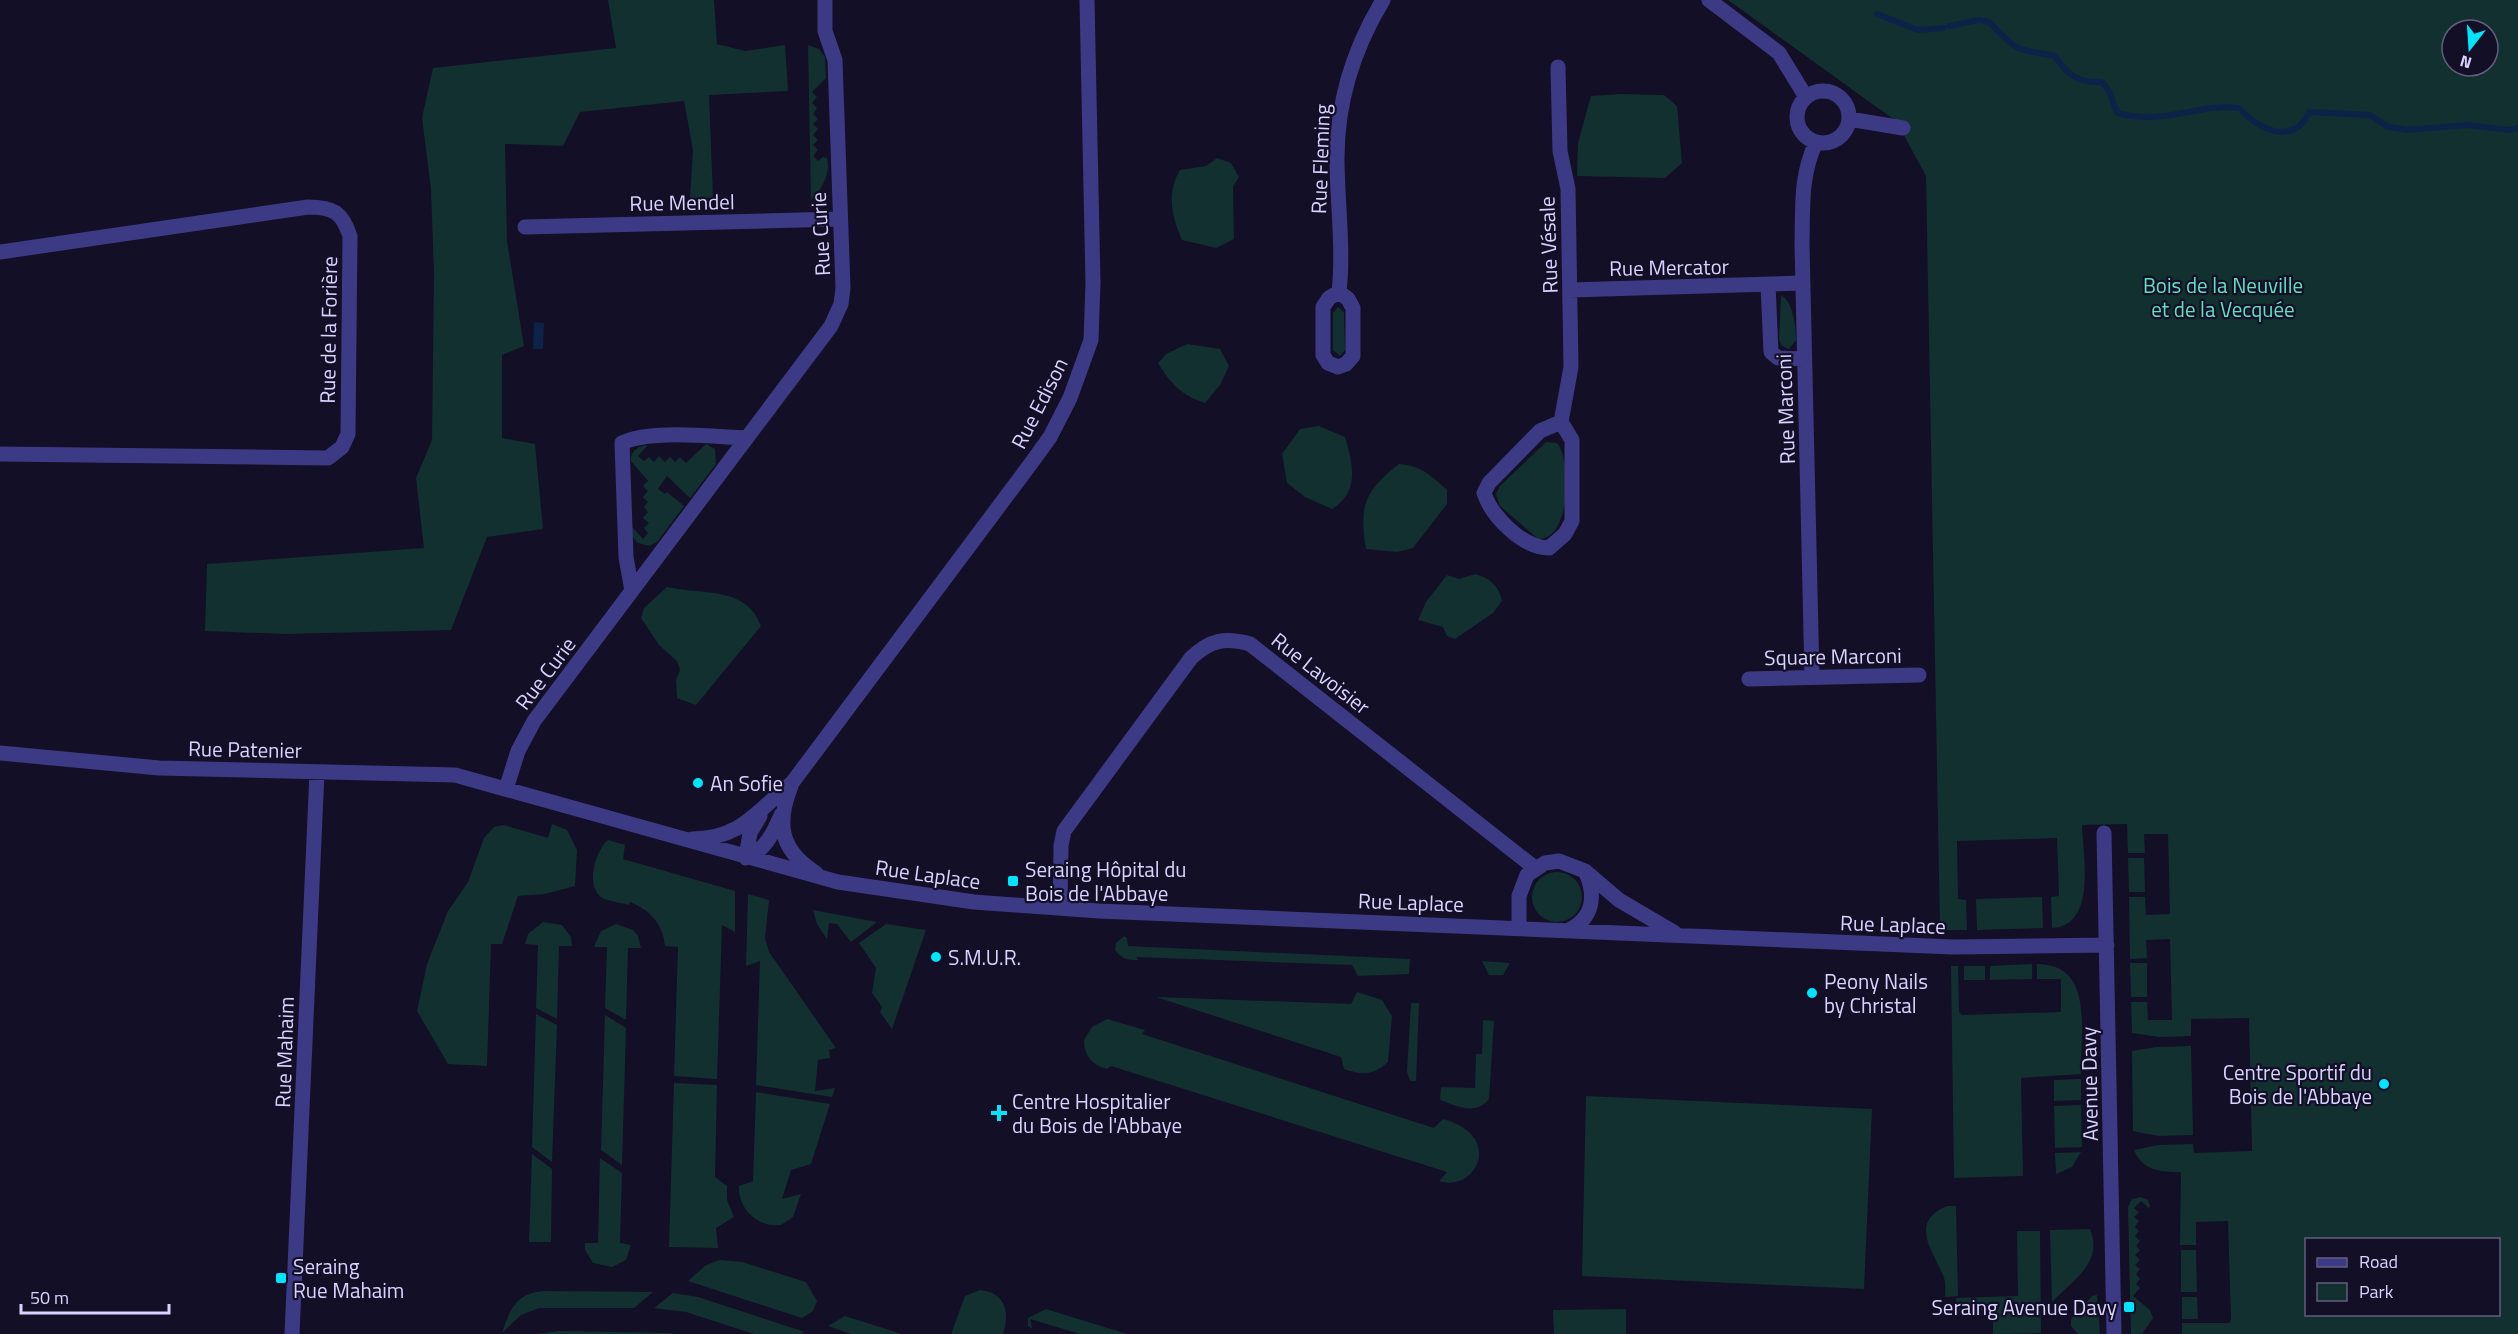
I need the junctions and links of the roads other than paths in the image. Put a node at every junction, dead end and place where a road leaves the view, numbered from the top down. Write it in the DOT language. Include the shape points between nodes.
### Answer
graph roads {
  1 [pos="825,0"];
  2 [pos="1087,0"];
  3 [pos="1383,0"];
  4 [pos="1709,0"];
  5 [pos="1558,67"];
  6 [pos="1806,97"];
  7 [pos="1849,119"];
  8 [pos="1903,128"];
  9 [pos="1816,142"];
  10 [pos="839,219"];
  11 [pos="525,226"];
  12 [pos="0,252"];
  13 [pos="1803,284"];
  14 [pos="1768,285"];
  15 [pos="1570,290"];
  16 [pos="1339,292"];
  17 [pos="1804,359"];
  18 [pos="1561,422"];
  19 [pos="747,438"];
  20 [pos="0,454"];
  21 [pos="632,591"];
  22 [pos="1919,675"];
  23 [pos="1812,676"];
  24 [pos="1749,679"];
  25 [pos="0,753"];
  26 [pos="317,772"];
  27 [pos="792,783"];
  28 [pos="489,784"];
  29 [pos="506,789"];
  30 [pos="764,810"];
  31 [pos="782,813"];
  32 [pos="2104,833"];
  33 [pos="679,839"];
  34 [pos="746,858"];
  35 [pos="1535,868"];
  36 [pos="1586,873"];
  37 [pos="825,879"];
  38 [pos="1060,908"];
  39 [pos="1519,928"];
  40 [pos="1569,930"];
  41 [pos="1679,936"];
  42 [pos="2107,945"];
  43 [pos="292,1334"];
  44 [pos="2114,1334"];
  1 -- 10 [label="street, Rue Curie" via="825,32 835,60"];
  2 -- 27 [label="street, Rue Edison" via="1094,283 1091,340 1083,364 1050,437"];
  3 -- 16 [label="street, Rue Fleming" via="1358,50 1341,107 1337,156"];
  4 -- 6 [label="street" via="1779,53"];
  5 -- 15 [label="street, Rue Vésale" via="1560,152 1568,189"];
  6 -- 7 [label="street" via="1814,92 1831,92 1844,103"];
  6 -- 9 [label="street" via="1797,110 1798,126 1802,134"];
  7 -- 8 [label="street"];
  7 -- 9 [label="street" via="1841,135 1825,143"];
  9 -- 13 [label="street, Rue Marconi" via="1803,183"];
  10 -- 11 [label="street, Rue Mendel"];
  10 -- 19 [label="street, Rue Curie" via="843,288 837,314"];
  12 -- 20 [label="street, Rue de la Forière" via="308,207 325,207 337,213 350,237 348,434 342,447 328,458"];
  13 -- 14 [label="street, Rue Mercator"];
  13 -- 17 [label="street, Rue Marconi"];
  14 -- 15 [label="street, Rue Mercator"];
  14 -- 17 [label="street" via="1771,352 1778,358"];
  15 -- 18 [label="street, Rue Vésale" via="1571,368"];
  17 -- 23 [label="street, Rue Marconi"];
  18 -- 18 [label="street" via="1572,440 1572,521 1550,548 1539,548 1527,543 1488,507 1484,493 1540,431"];
  19 -- 21 [label="street, Rue Curie"];
  19 -- 21 [label="street" via="649,436 622,443 626,557"];
  21 -- 29 [label="street, Rue Curie" via="534,721 518,751"];
  22 -- 23 [label="street, Square Marconi"];
  23 -- 24 [label="street, Square Marconi"];
  25 -- 26 [label="street, Rue Patenier" via="159,768"];
  26 -- 28 [label="street, Rue Patenier" via="436,774"];
  26 -- 43 [label="street, Rue Mahaim"];
  27 -- 30 [label="street, Rue Edison"];
  27 -- 31 [label="street, Rue Edison"];
  28 -- 29 [label="street, Rue Laplace"];
  29 -- 33 [label="street, Rue Laplace"];
  30 -- 33 [label="street, Rue Edison" via="727,833"];
  30 -- 34 [label="street" via="750,833"];
  31 -- 34 [label="street" via="768,839"];
  31 -- 37 [label="street, Rue Edison" via="788,847 804,865"];
  32 -- 42 [label="street, Avenue Davy"];
  33 -- 34 [label="street, Rue Laplace"];
  34 -- 37 [label="street, Rue Laplace"];
  35 -- 36 [label="street, Rue Laplace" via="1559,861"];
  35 -- 38 [label="street, Rue Lavoisier" via="1250,644 1218,640 1203,646 1191,658 1064,831"];
  35 -- 39 [label="street" via="1522,885"];
  36 -- 40 [label="street" via="1592,902 1584,919"];
  36 -- 41 [label="street, Rue Laplace" via="1619,900"];
  37 -- 38 [label="street, Rue Laplace" via="913,895"];
  38 -- 39 [label="street, Rue Laplace"];
  39 -- 40 [label="street, Rue Laplace"];
  40 -- 41 [label="street, Rue Laplace"];
  41 -- 42 [label="street, Rue Laplace" via="1953,947"];
  42 -- 44 [label="street, Avenue Davy"];
}
